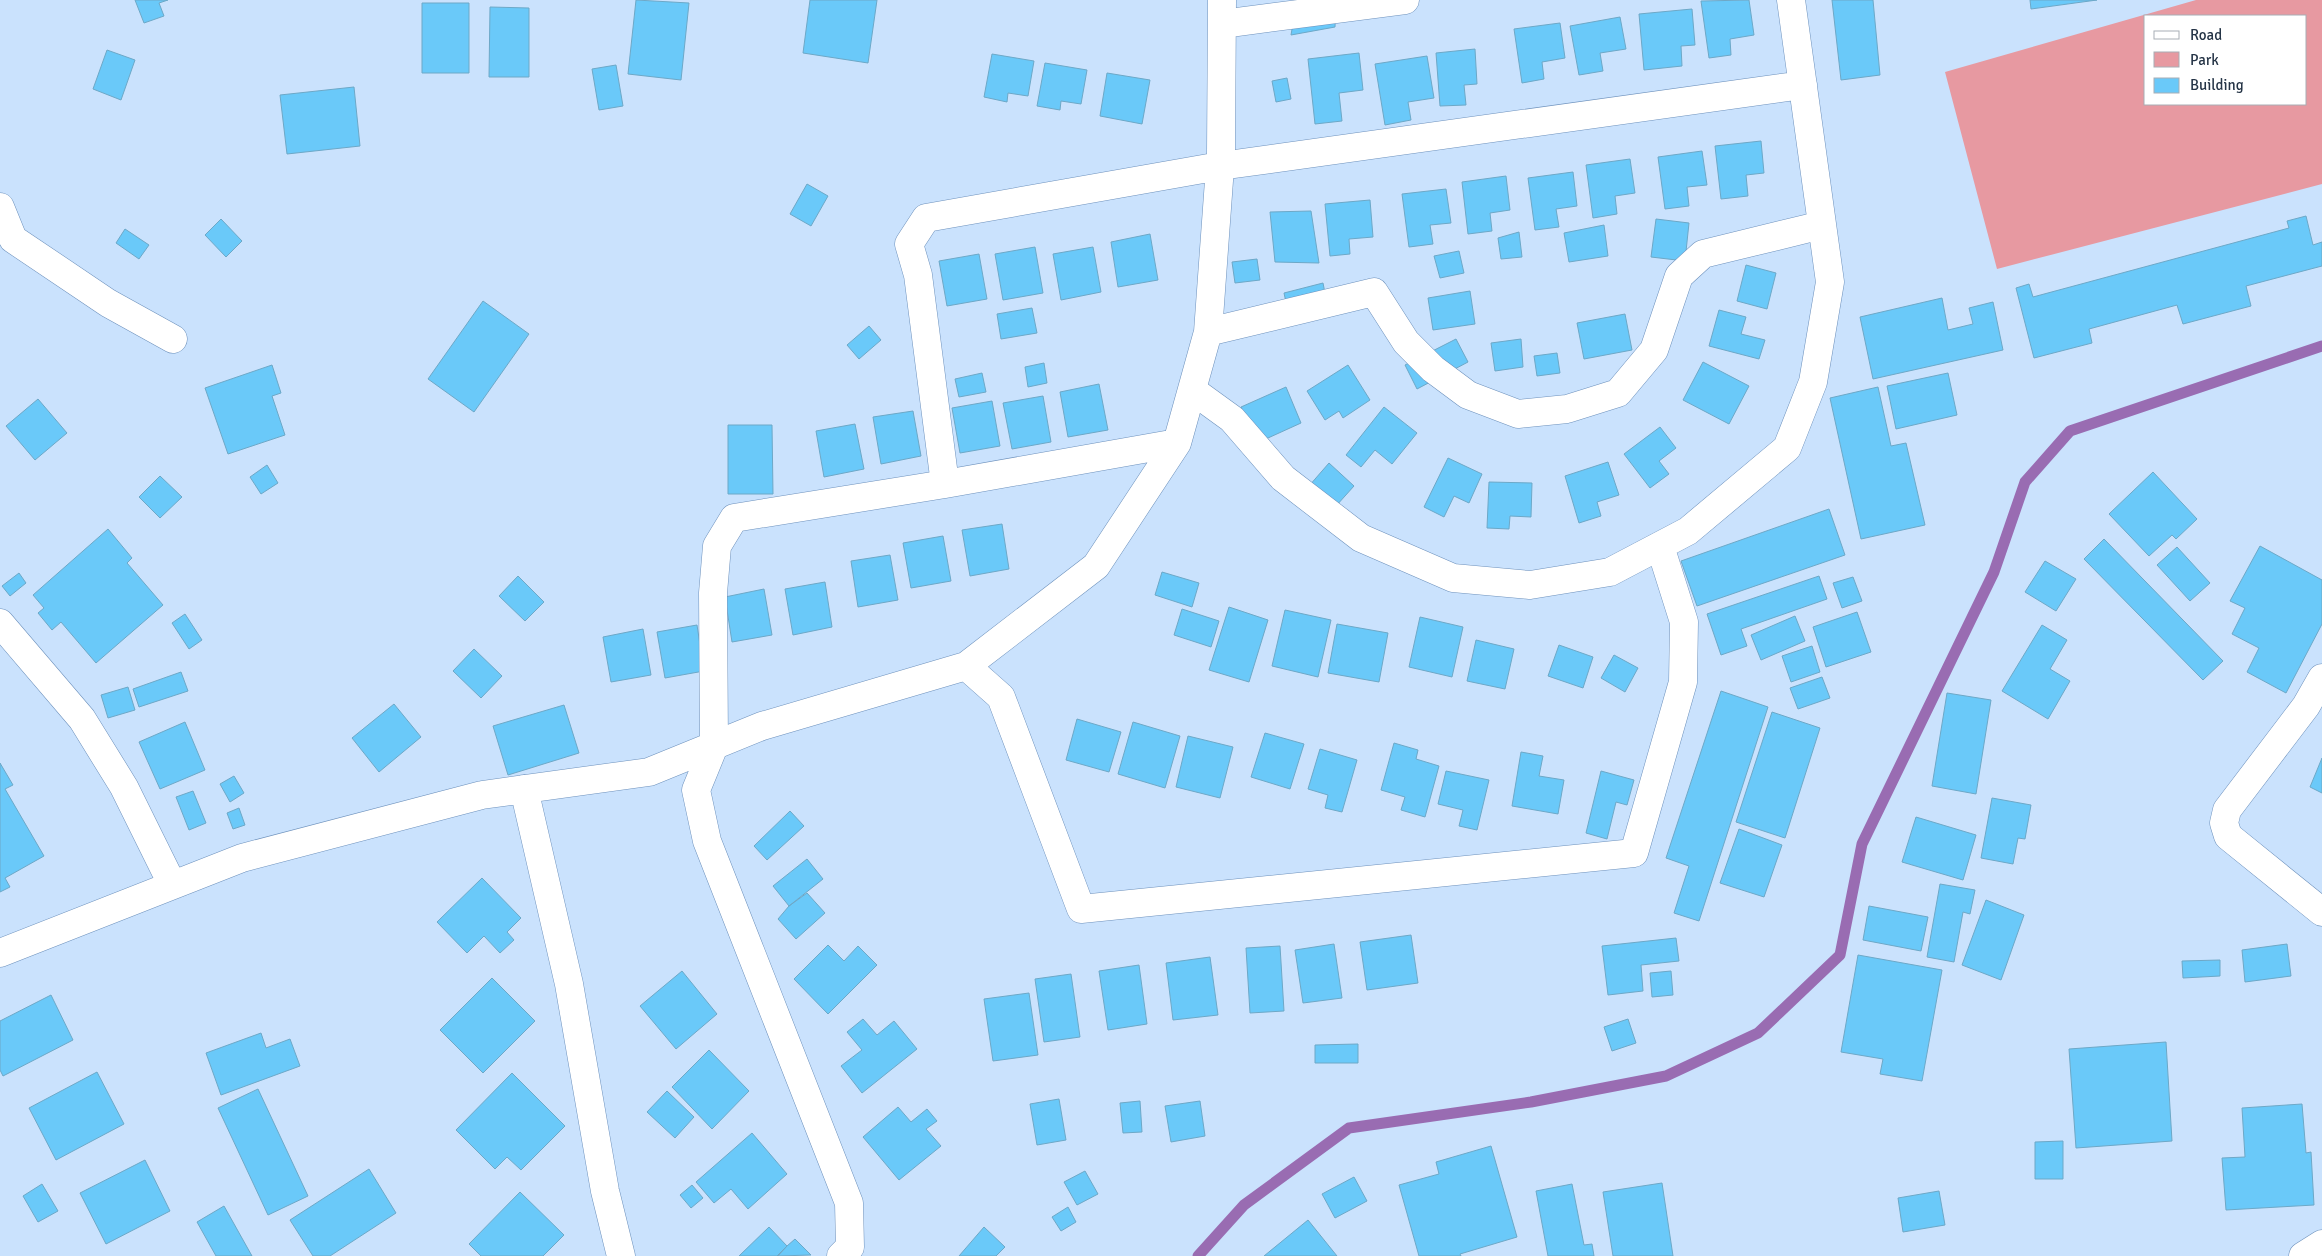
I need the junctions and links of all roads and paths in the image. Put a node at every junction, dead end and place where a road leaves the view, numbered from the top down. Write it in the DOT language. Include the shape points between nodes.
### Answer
graph roads {
  1 [pos="1405,0"];
  2 [pos="1791,0"];
  3 [pos="1222,12"];
  4 [pos="1803,85"];
  5 [pos="1220,166"];
  6 [pos="0,207"];
  7 [pos="1822,225"];
  8 [pos="1208,332"];
  9 [pos="173,340"];
  10 [pos="1192,390"];
  11 [pos="1177,443"];
  12 [pos="945,484"];
  13 [pos="1660,546"];
  14 [pos="0,623"];
  15 [pos="966,666"];
  16 [pos="2322,678"];
  17 [pos="714,746"];
  18 [pos="524,789"];
  19 [pos="172,884"];
  20 [pos="2322,912"];
  21 [pos="0,953"];
  22 [pos="2322,1244"];
  23 [pos="621,1256"];
  24 [pos="840,1256"];
  25 [pos="2303,1256"];
  1 -- 3 [label="street"];
  2 -- 4 [label="street"];
  3 -- 5 [label="street"];
  4 -- 5 [label="street"];
  4 -- 7 [label="street"];
  5 -- 8 [label="street"];
  5 -- 12 [label="street" via="926,218 909,244 918,275"];
  6 -- 9 [label="street" via="13,239 108,303"];
  7 -- 8 [label="street" via="1703,254 1679,276 1654,350 1618,393 1567,409 1518,414 1468,396 1433,369 1406,342 1374,292"];
  7 -- 13 [label="street" via="1830,282 1814,382 1787,448 1688,531"];
  8 -- 10 [label="street"];
  10 -- 11 [label="street"];
  10 -- 13 [label="street" via="1232,419 1283,478 1361,538 1453,578 1530,585 1610,572"];
  11 -- 12 [label="street"];
  11 -- 15 [label="street" via="1096,566"];
  12 -- 17 [label="street" via="734,518 717,546 713,593"];
  13 -- 15 [label="street" via="1684,622 1683,682 1634,852 1081,909 1001,697"];
  14 -- 19 [label="street" via="82,719 124,787"];
  15 -- 17 [label="street" via="762,726"];
  16 -- 20 [label="street" via="2306,706 2228,810 2224,823 2228,836"];
  17 -- 18 [label="street" via="649,772"];
  17 -- 24 [label="street" via="696,790 707,841 849,1204 850,1247"];
  18 -- 19 [label="street" via="482,795 242,858"];
  18 -- 23 [label="street" via="569,984 605,1191"];
  19 -- 21 [label="street"];
  22 -- 25 [label="street"];
}
